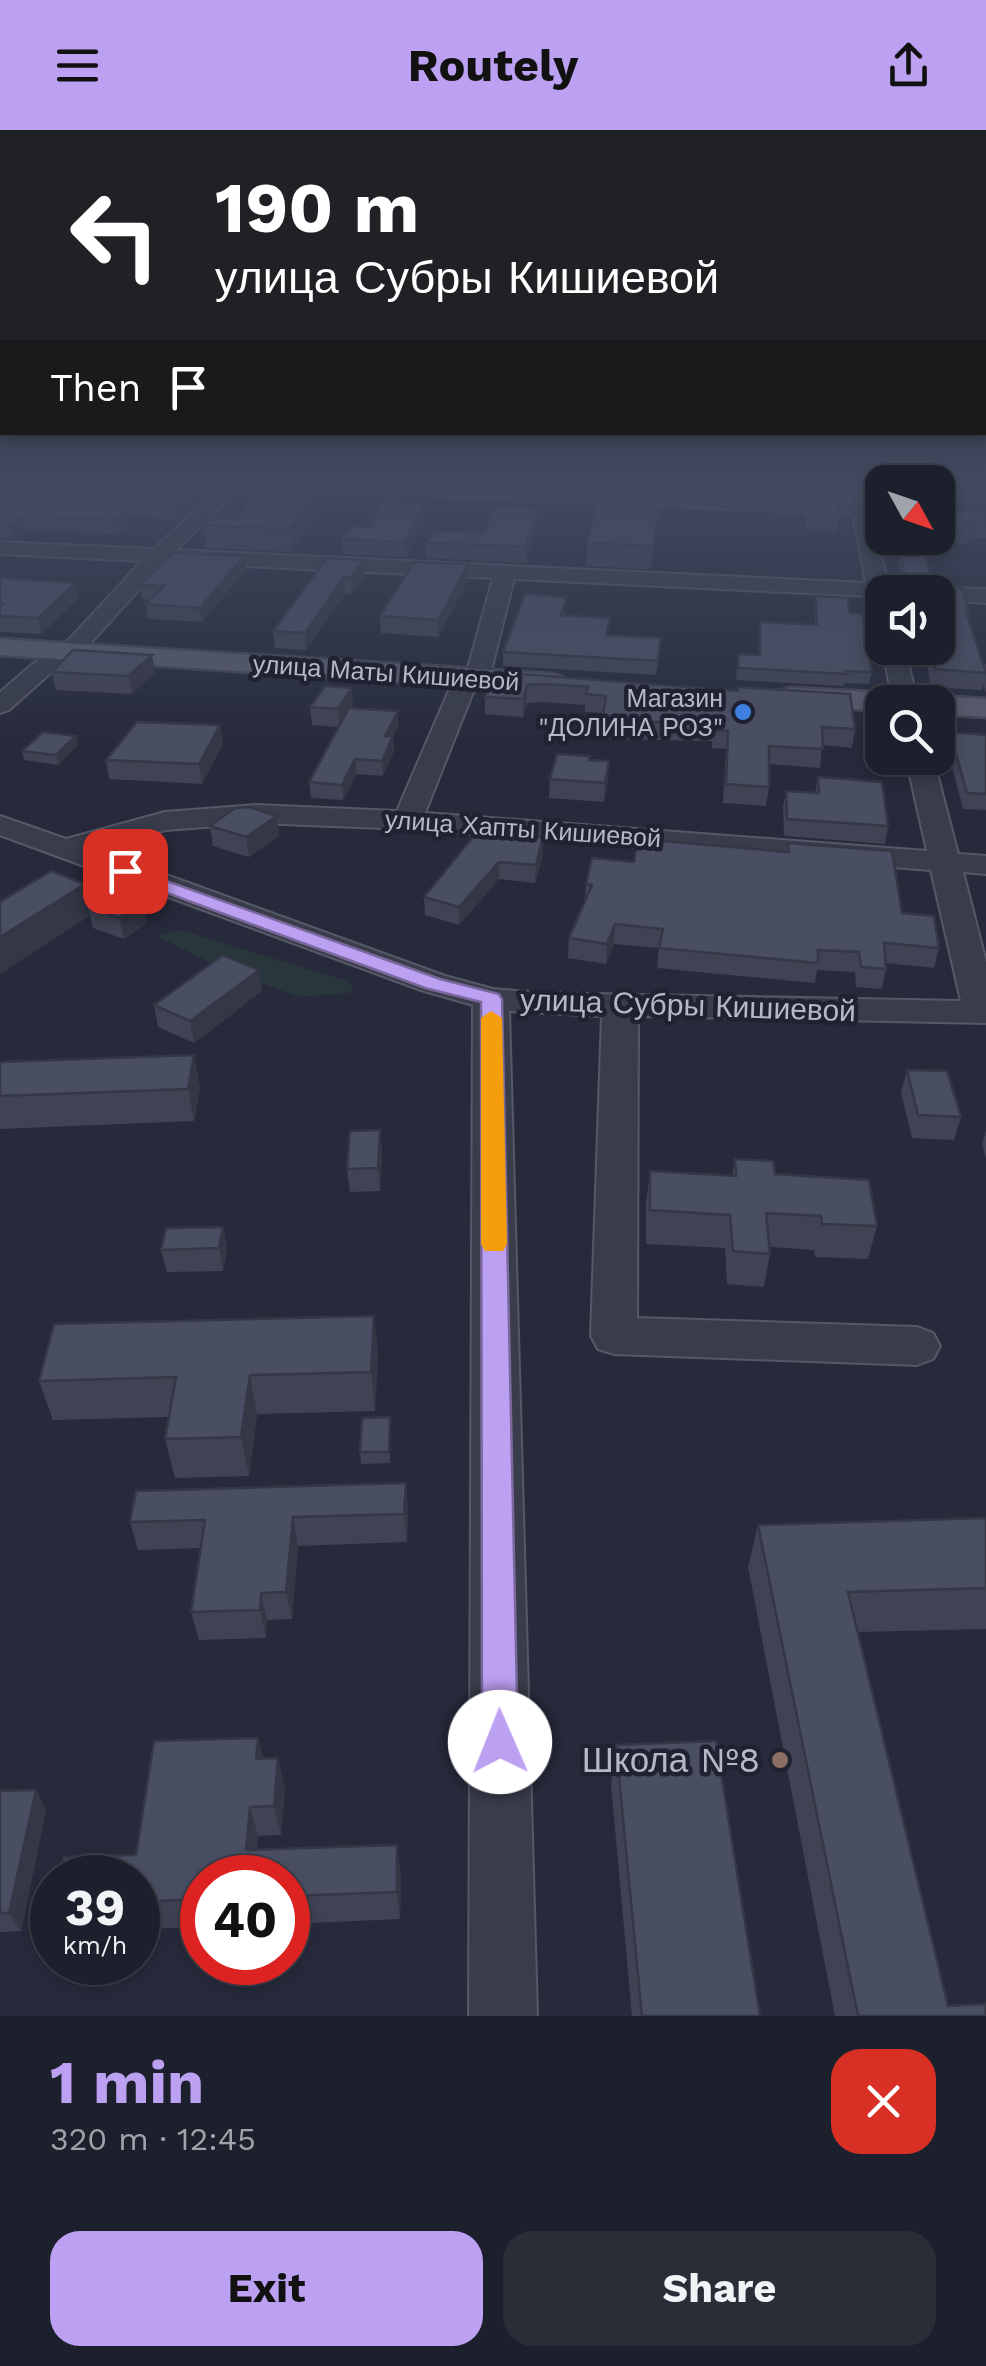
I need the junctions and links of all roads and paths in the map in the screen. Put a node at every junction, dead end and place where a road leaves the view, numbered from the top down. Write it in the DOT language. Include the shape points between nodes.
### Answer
graph roads {
  1 [pos="146,569"];
  2 [pos="481,569"];
  3 [pos="506,570"];
  4 [pos="955,595"];
  5 [pos="986,596"];
  6 [pos="865,598"];
  7 [pos="0,647"];
  8 [pos="70,652"];
  9 [pos="477,679"];
  10 [pos="572,684"];
  11 [pos="763,695"];
  12 [pos="865,700"];
  13 [pos="0,706"];
  14 [pos="955,706"];
  15 [pos="986,708"];
  16 [pos="924,775"];
  17 [pos="408,820"];
  18 [pos="0,825"];
  19 [pos="77,854"];
  20 [pos="946,862"];
  21 [pos="986,864"];
  22 [pos="54,882"];
  23 [pos="491,999"];
  24 [pos="620,1006"];
  25 [pos="983,1012"];
  26 [pos="917,1346"];
  27 [pos="503,2016"];
  1 -- 8 [label="street"];
  2 -- 3 [label="street"];
  3 -- 6 [label="street"];
  3 -- 9 [label="street"];
  4 -- 5 [label="street"];
  7 -- 8 [label="main road, улица Маты Кишиевой"];
  8 -- 9 [label="main road, улица Маты Кишиевой"];
  8 -- 13 [label="street"];
  9 -- 10 [label="main road, улица Маты Кишиевой"];
  9 -- 17 [label="street" via="462,688"];
  11 -- 12 [label="main road"];
  14 -- 15 [label="main road"];
  16 -- 20 [label="street"];
  17 -- 19 [label="street, улица Хапты Кишиевой" via="214,815 165,821"];
  17 -- 20 [label="street, улица Хапты Кишиевой"];
  18 -- 19 [label="street, улица Субры Кишиевой"];
  19 -- 22 [label="street, улица Хапты Кишиевой"];
  19 -- 23 [label="street, улица Субры Кишиевой"];
  20 -- 21 [label="street, улица Хапты Кишиевой"];
  20 -- 25 [label="street"];
  23 -- 24 [label="street, улица Субры Кишиевой"];
  23 -- 27 [label="street"];
  24 -- 25 [label="street, улица Субры Кишиевой"];
  24 -- 26 [label="street" via="614,1336"];
}
